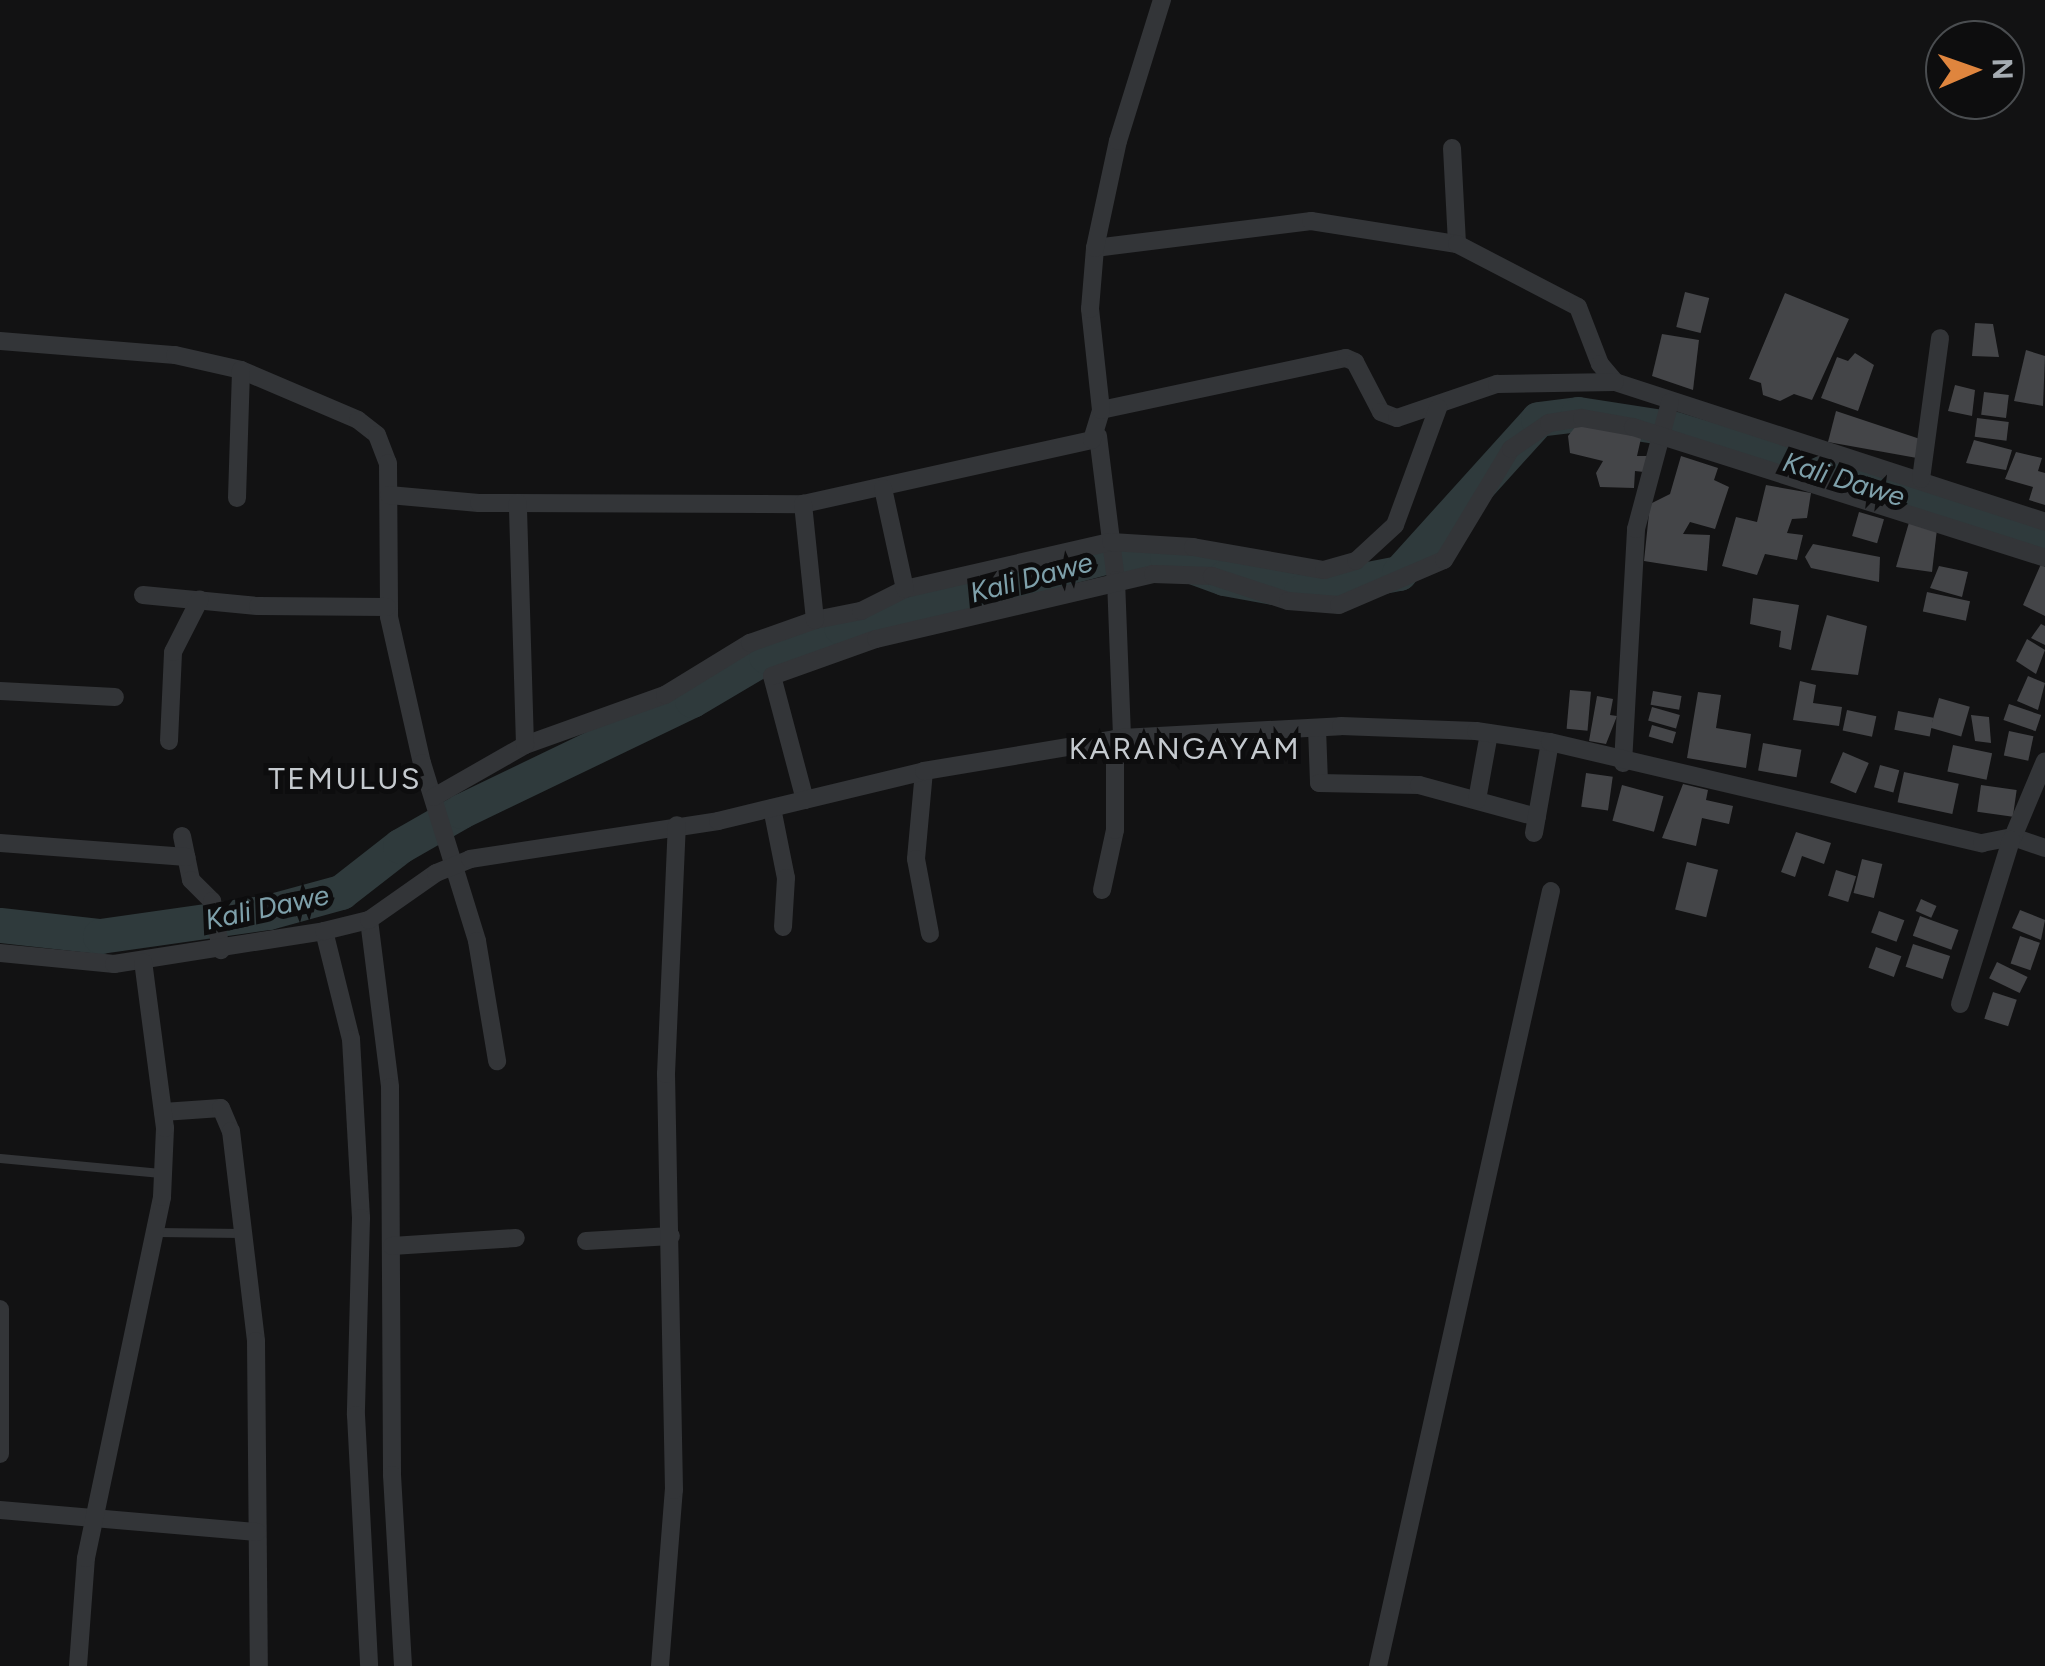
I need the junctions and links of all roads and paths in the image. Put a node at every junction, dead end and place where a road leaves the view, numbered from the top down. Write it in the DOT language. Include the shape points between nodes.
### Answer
graph roads {
  1 [pos="1162,0"];
  2 [pos="1452,148"];
  3 [pos="1456,244"];
  4 [pos="1095,248"];
  5 [pos="1940,338"];
  6 [pos="0,341"];
  7 [pos="241,370"];
  8 [pos="1615,382"];
  9 [pos="1438,408"];
  10 [pos="1100,410"];
  11 [pos="1666,423"];
  12 [pos="1098,436"];
  13 [pos="1920,480"];
  14 [pos="883,488"];
  15 [pos="389,495"];
  16 [pos="237,498"];
  17 [pos="518,503"];
  18 [pos="804,504"];
  19 [pos="2045,522"];
  20 [pos="1111,544"];
  21 [pos="2045,558"];
  22 [pos="1114,573"];
  23 [pos="905,589"];
  24 [pos="143,595"];
  25 [pos="200,599"];
  26 [pos="387,606"];
  27 [pos="815,620"];
  28 [pos="0,691"];
  29 [pos="115,697"];
  30 [pos="1317,728"];
  31 [pos="1489,733"];
  32 [pos="1118,739"];
  33 [pos="168,741"];
  34 [pos="1550,742"];
  35 [pos="525,745"];
  36 [pos="2045,762"];
  37 [pos="1622,763"];
  38 [pos="924,772"];
  39 [pos="805,800"];
  40 [pos="1477,800"];
  41 [pos="436,802"];
  42 [pos="772,808"];
  43 [pos="677,825"];
  44 [pos="182,836"];
  45 [pos="2012,838"];
  46 [pos="0,843"];
  47 [pos="2045,848"];
  48 [pos="451,855"];
  49 [pos="186,857"];
  50 [pos="1102,890"];
  51 [pos="1552,892"];
  52 [pos="369,920"];
  53 [pos="783,927"];
  54 [pos="324,931"];
  55 [pos="930,934"];
  56 [pos="221,950"];
  57 [pos="0,953"];
  58 [pos="144,962"];
  59 [pos="1960,1004"];
  60 [pos="497,1060"];
  61 [pos="163,1112"];
  62 [pos="0,1158"];
  63 [pos="163,1174"];
  64 [pos="157,1232"];
  65 [pos="245,1233"];
  66 [pos="671,1236"];
  67 [pos="516,1238"];
  68 [pos="586,1242"];
  69 [pos="392,1246"];
  70 [pos="0,1308"];
  71 [pos="0,1454"];
  72 [pos="0,1510"];
  73 [pos="94,1523"];
  74 [pos="257,1532"];
  75 [pos="78,1666"];
  76 [pos="259,1666"];
  77 [pos="369,1666"];
  78 [pos="403,1666"];
  79 [pos="660,1666"];
  80 [pos="1378,1666"];
  1 -- 4 [label="street" via="1118,141"];
  2 -- 3 [label="street"];
  3 -- 4 [label="street" via="1311,221"];
  3 -- 8 [label="street" via="1578,308 1600,364"];
  4 -- 10 [label="street" via="1090,310"];
  5 -- 13 [label="street"];
  6 -- 7 [label="street" via="176,356"];
  7 -- 15 [label="street" via="358,420 377,435 388,463"];
  7 -- 16 [label="street"];
  8 -- 9 [label="street" via="1497,384"];
  8 -- 11 [label="street"];
  9 -- 10 [label="street" via="1389,416 1346,358"];
  9 -- 20 [label="street" via="1395,525 1356,560 1324,570 1193,547"];
  10 -- 12 [label="street"];
  11 -- 13 [label="street"];
  11 -- 21 [label="street"];
  11 -- 22 [label="street" via="1582,418 1524,434 1492,474 1444,560 1339,604 1288,601 1212,576"];
  11 -- 37 [label="street" via="1636,529"];
  12 -- 14 [label="street" via="1076,448"];
  12 -- 20 [label="street"];
  13 -- 19 [label="street"];
  14 -- 18 [label="street"];
  14 -- 23 [label="street"];
  15 -- 17 [label="street"];
  15 -- 26 [label="street"];
  17 -- 18 [label="street"];
  17 -- 35 [label="street"];
  18 -- 27 [label="street"];
  20 -- 22 [label="street"];
  20 -- 23 [label="street"];
  22 -- 32 [label="street"];
  22 -- 39 [label="street" via="1023,610 876,640 772,676"];
  23 -- 27 [label="street" via="861,611"];
  24 -- 25 [label="street"];
  25 -- 26 [label="street"];
  25 -- 33 [label="street" via="173,652"];
  26 -- 41 [label="street"];
  27 -- 35 [label="street" via="750,644 666,695"];
  28 -- 29 [label="street"];
  30 -- 31 [label="street"];
  30 -- 32 [label="street"];
  30 -- 40 [label="street" via="1319,783 1419,785"];
  31 -- 34 [label="street"];
  31 -- 40 [label="street"];
  32 -- 38 [label="street"];
  32 -- 50 [label="street" via="1114,830"];
  34 -- 37 [label="street"];
  34 -- 40 [label="street" via="1535,825"];
  35 -- 41 [label="street"];
  36 -- 45 [label="street"];
  37 -- 45 [label="street" via="1951,837"];
  38 -- 39 [label="street"];
  38 -- 55 [label="street" via="916,860"];
  39 -- 42 [label="street"];
  41 -- 48 [label="street"];
  42 -- 43 [label="street"];
  42 -- 53 [label="street" via="786,878"];
  43 -- 48 [label="street"];
  43 -- 66 [label="street" via="666,1074"];
  44 -- 49 [label="street"];
  45 -- 47 [label="street"];
  45 -- 59 [label="street"];
  46 -- 49 [label="street"];
  48 -- 52 [label="street"];
  48 -- 60 [label="street" via="488,990"];
  49 -- 56 [label="street" via="191,880 205,891"];
  51 -- 80 [label="street"];
  52 -- 54 [label="street"];
  52 -- 69 [label="street" via="390,1087"];
  54 -- 56 [label="street"];
  54 -- 77 [label="street" via="336,965 353,1078 361,1218 356,1415"];
  56 -- 58 [label="street"];
  57 -- 58 [label="street"];
  58 -- 61 [label="street"];
  61 -- 63 [label="street"];
  61 -- 65 [label="street" via="225,1111"];
  62 -- 63 [label="lane"];
  63 -- 64 [label="street"];
  64 -- 65 [label="lane"];
  64 -- 73 [label="street"];
  65 -- 74 [label="street" via="256,1341"];
  66 -- 68 [label="street"];
  66 -- 79 [label="street" via="674,1490"];
  67 -- 69 [label="street"];
  69 -- 78 [label="street" via="392,1475"];
  70 -- 71 [label="street"];
  72 -- 73 [label="street"];
  73 -- 74 [label="street"];
  73 -- 75 [label="street"];
  74 -- 76 [label="street"];
}
